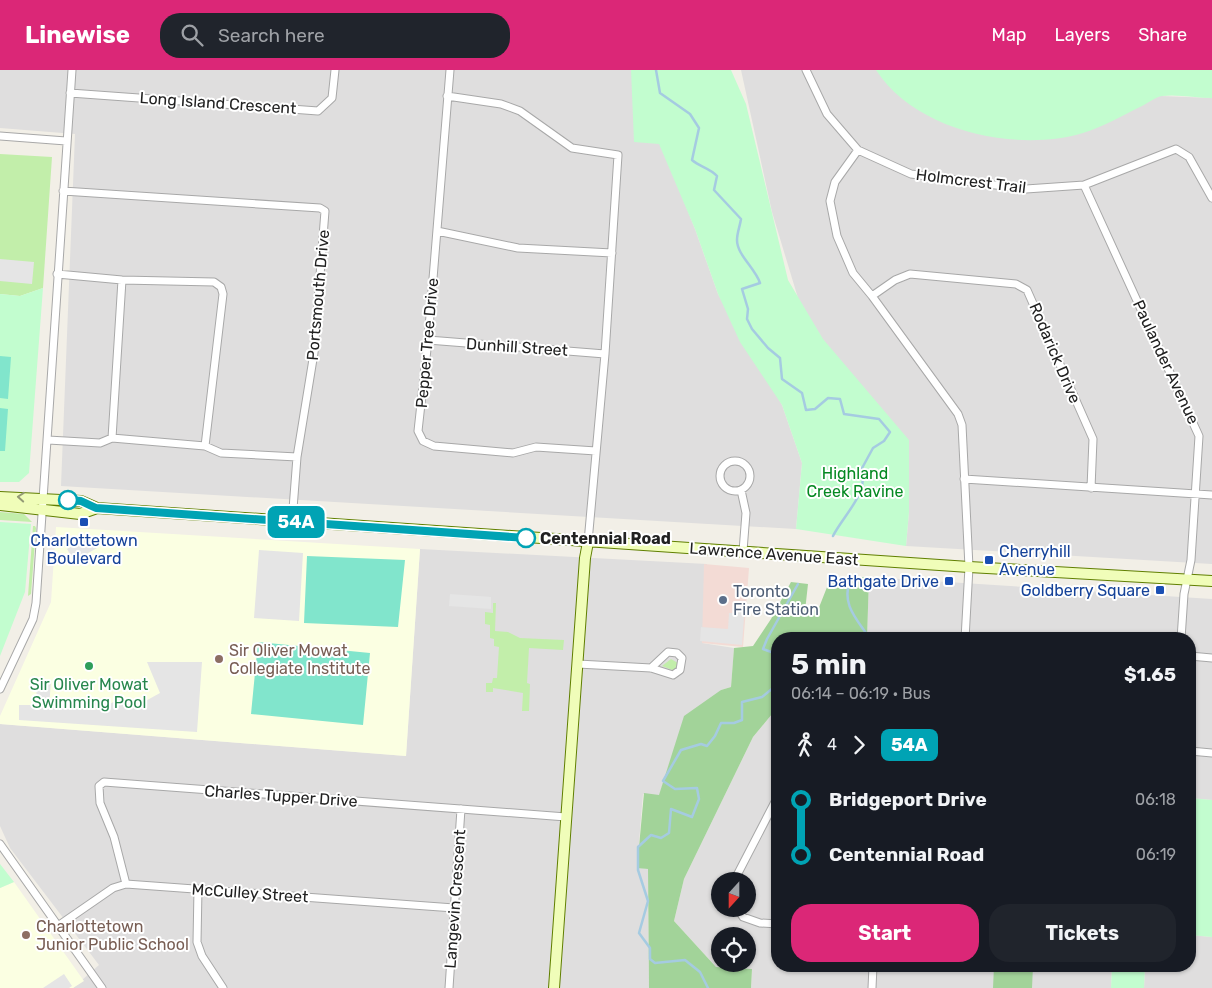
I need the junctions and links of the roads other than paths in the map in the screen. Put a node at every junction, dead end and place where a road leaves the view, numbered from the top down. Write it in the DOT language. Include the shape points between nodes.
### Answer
graph roads {
  1 [pos="72,70"];
  2 [pos="334,70"];
  3 [pos="450,70"];
  4 [pos="806,70"];
  5 [pos="70,93"];
  6 [pos="447,96"];
  7 [pos="0,136"];
  8 [pos="66,141"];
  9 [pos="858,150"];
  10 [pos="1084,186"];
  11 [pos="63,191"];
  12 [pos="1212,198"];
  13 [pos="437,231"];
  14 [pos="612,253"];
  15 [pos="57,274"];
  16 [pos="122,280"];
  17 [pos="872,296"];
  18 [pos="428,340"];
  19 [pos="605,354"];
  20 [pos="112,438"];
  21 [pos="48,440"];
  22 [pos="205,446"];
  23 [pos="596,451"];
  24 [pos="297,457"];
  25 [pos="964,479"];
  26 [pos="1091,488"];
  27 [pos="741,490"];
  28 [pos="1196,494"];
  29 [pos="1212,495"];
  30 [pos="0,498"];
  31 [pos="43,499"];
  32 [pos="0,505"];
  33 [pos="96,508"];
  34 [pos="43,511"];
  35 [pos="292,522"];
  36 [pos="588,542"];
  37 [pos="743,551"];
  38 [pos="969,567"];
  39 [pos="1188,580"];
  40 [pos="1212,581"];
  41 [pos="965,632"];
  42 [pos="1181,632"];
  43 [pos="1196,657"];
  44 [pos="1212,658"];
  45 [pos="578,664"];
  46 [pos="651,668"];
  47 [pos="0,689"];
  48 [pos="1196,752"];
  49 [pos="1212,753"];
  50 [pos="461,809"];
  51 [pos="771,810"];
  52 [pos="566,817"];
  53 [pos="0,844"];
  54 [pos="739,872"];
  55 [pos="126,884"];
  56 [pos="198,890"];
  57 [pos="454,908"];
  58 [pos="746,918"];
  59 [pos="771,924"];
  60 [pos="58,926"];
  61 [pos="873,972"];
  62 [pos="102,988"];
  63 [pos="223,988"];
  64 [pos="449,988"];
  65 [pos="554,988"];
  66 [pos="872,988"];
  1 -- 5 [label="street"];
  2 -- 5 [label="street, Long Island Crescent" via="332,98 318,111"];
  3 -- 6 [label="street, Pepper Tree Drive"];
  4 -- 9 [label="street, Holmcrest Trail" via="827,114"];
  5 -- 8 [label="street"];
  6 -- 13 [label="street, Pepper Tree Drive"];
  6 -- 14 [label="street" via="501,104 520,111 572,148 618,155"];
  7 -- 8 [label="street"];
  8 -- 11 [label="street"];
  9 -- 10 [label="street, Holmcrest Trail" via="910,174 1026,189"];
  9 -- 17 [label="street" via="834,182 830,201 837,236 853,273"];
  10 -- 12 [label="street, Holmcrest Trail" via="1176,149 1189,157"];
  10 -- 28 [label="street, Paulander Avenue" via="1199,436"];
  11 -- 15 [label="street"];
  11 -- 24 [label="street, Portsmouth Drive" via="320,208 325,211 314,353"];
  13 -- 14 [label="street" via="518,248"];
  13 -- 18 [label="street, Pepper Tree Drive"];
  14 -- 19 [label="street"];
  15 -- 16 [label="street"];
  15 -- 21 [label="street"];
  16 -- 20 [label="street"];
  16 -- 22 [label="street" via="214,282 221,287 224,294 220,334"];
  17 -- 25 [label="street" via="958,414 962,425"];
  17 -- 26 [label="street, Rodarick Drive" via="910,274 1016,284 1027,290 1093,440"];
  18 -- 19 [label="street, Dunhill Street"];
  18 -- 23 [label="street, Pepper Tree Drive" via="418,431 423,441 434,446 512,453 536,447"];
  19 -- 23 [label="street"];
  20 -- 21 [label="street" via="100,443"];
  20 -- 22 [label="street"];
  21 -- 31 [label="street"];
  22 -- 24 [label="street" via="221,453"];
  23 -- 36 [label="street"];
  24 -- 35 [label="street, Portsmouth Drive"];
  25 -- 26 [label="street"];
  25 -- 38 [label="street"];
  26 -- 28 [label="street"];
  27 -- 27 [label="street" via="749,483 750,473 745,464 730,462 722,468 721,482 732,491"];
  27 -- 37 [label="street" via="746,513"];
  28 -- 29 [label="street"];
  28 -- 39 [label="street, Paulander Avenue"];
  31 -- 30 [label="main road, Lawrence Avenue East, one-way"];
  31 -- 33 [label="main road, Lawrence Avenue East" via="81,501"];
  31 -- 34 [label="street"];
  32 -- 34 [label="main road, Lawrence Avenue East"];
  33 -- 34 [label="main road, Lawrence Avenue East" via="80,514"];
  33 -- 35 [label="main road, Lawrence Avenue East"];
  34 -- 47 [label="street" via="34,619"];
  35 -- 36 [label="main road, Lawrence Avenue East"];
  36 -- 37 [label="main road, Lawrence Avenue East"];
  36 -- 45 [label="main road"];
  37 -- 38 [label="main road, Lawrence Avenue East"];
  38 -- 39 [label="main road, Lawrence Avenue East"];
  38 -- 41 [label="street"];
  39 -- 40 [label="main road, Lawrence Avenue East"];
  39 -- 42 [label="street"];
  43 -- 44 [label="street"];
  45 -- 46 [label="street"];
  45 -- 52 [label="main road"];
  48 -- 49 [label="street"];
  50 -- 52 [label="street, Charles Tupper Drive"];
  50 -- 55 [label="street, Charles Tupper Drive" via="104,782 99,786 99,797 114,836"];
  50 -- 57 [label="street, Langevin Crescent"];
  51 -- 54 [label="street"];
  52 -- 65 [label="main road"];
  53 -- 60 [label="street"];
  55 -- 56 [label="street, McCulley Street"];
  55 -- 60 [label="street, McCulley Street" via="113,888"];
  56 -- 57 [label="street, McCulley Street"];
  56 -- 63 [label="street" via="197,942 202,956"];
  57 -- 64 [label="street, Langevin Crescent"];
  58 -- 59 [label="street"];
  60 -- 62 [label="street"];
  61 -- 66 [label="street"];
}
